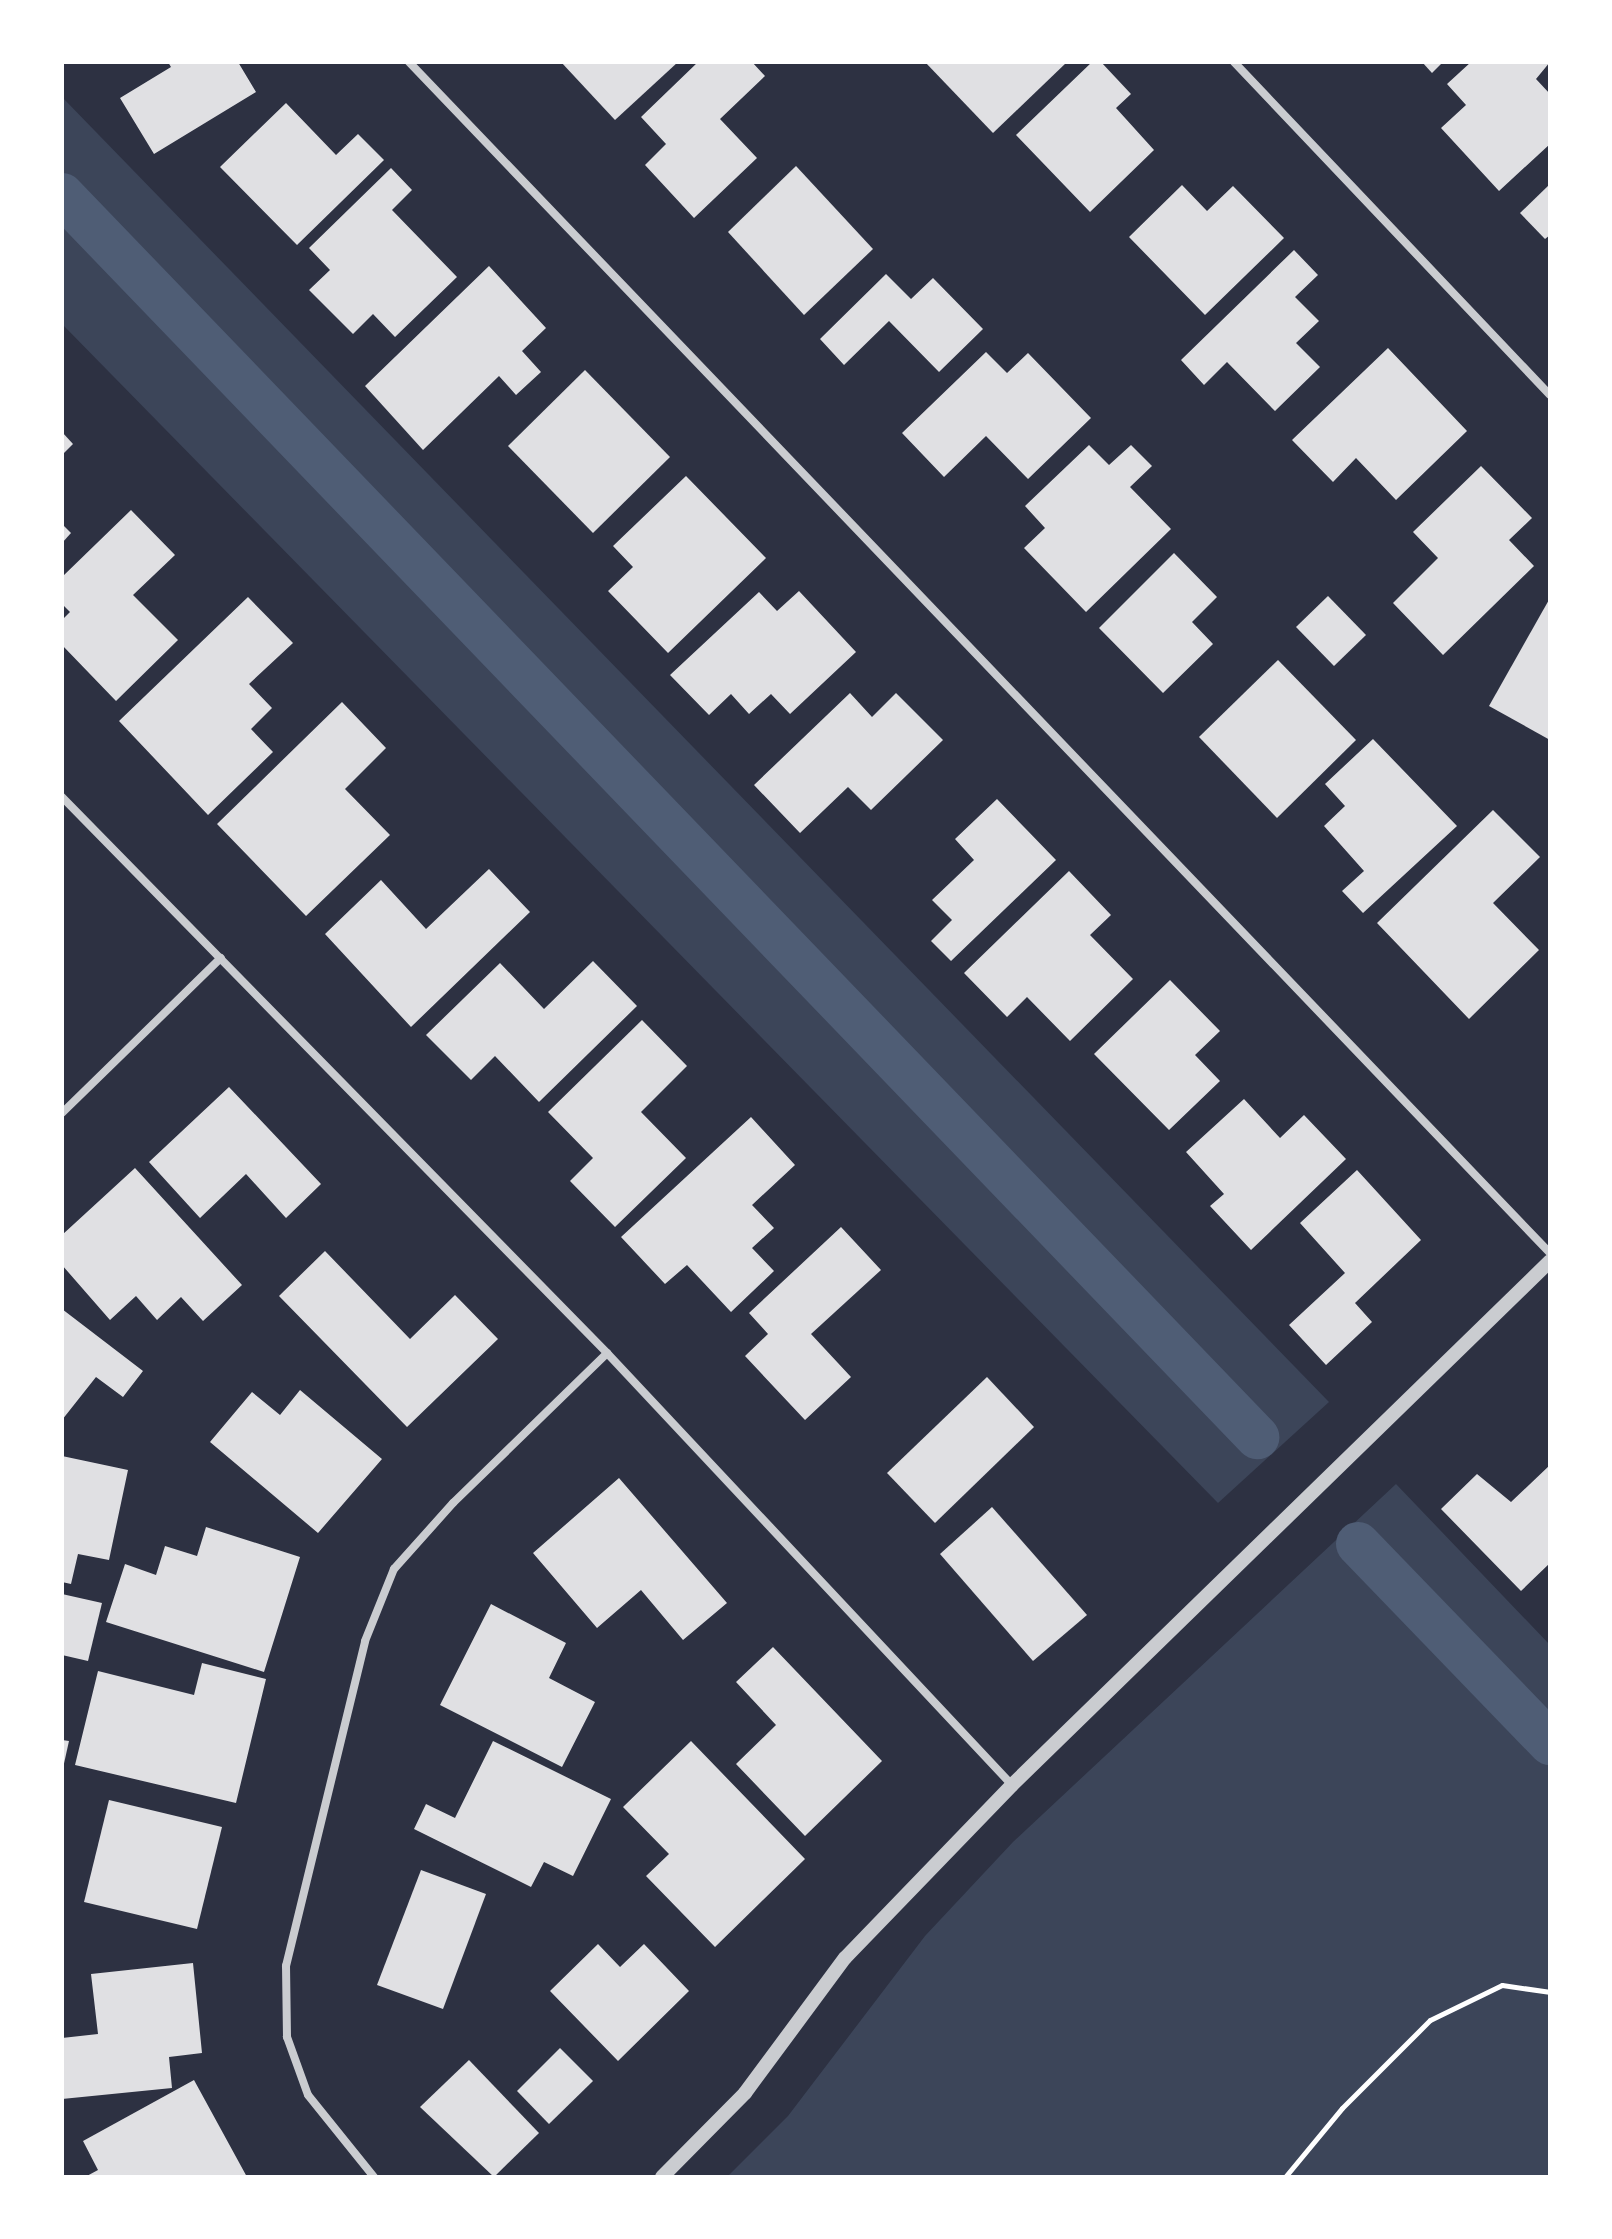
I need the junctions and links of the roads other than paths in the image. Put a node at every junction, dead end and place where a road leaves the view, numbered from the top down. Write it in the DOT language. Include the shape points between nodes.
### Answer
graph roads {
  1 [pos="409,62"];
  2 [pos="1234,62"];
  3 [pos="1550,395"];
  4 [pos="62,797"];
  5 [pos="221,958"];
  6 [pos="62,1113"];
  7 [pos="1550,1253"];
  8 [pos="1550,1261"];
  9 [pos="607,1353"];
  10 [pos="1012,1785"];
  11 [pos="374,2177"];
  12 [pos="662,2177"];
  1 -- 7 [label="street"];
  2 -- 3 [label="street"];
  4 -- 5 [label="street"];
  5 -- 6 [label="street"];
  5 -- 9 [label="street"];
  8 -- 10 [label="street"];
  9 -- 10 [label="street"];
  9 -- 11 [label="street" via="453,1503 394,1569 365,1641 286,1966 287,2037 308,2095"];
  10 -- 12 [label="street" via="845,1958 745,2093"];
}
